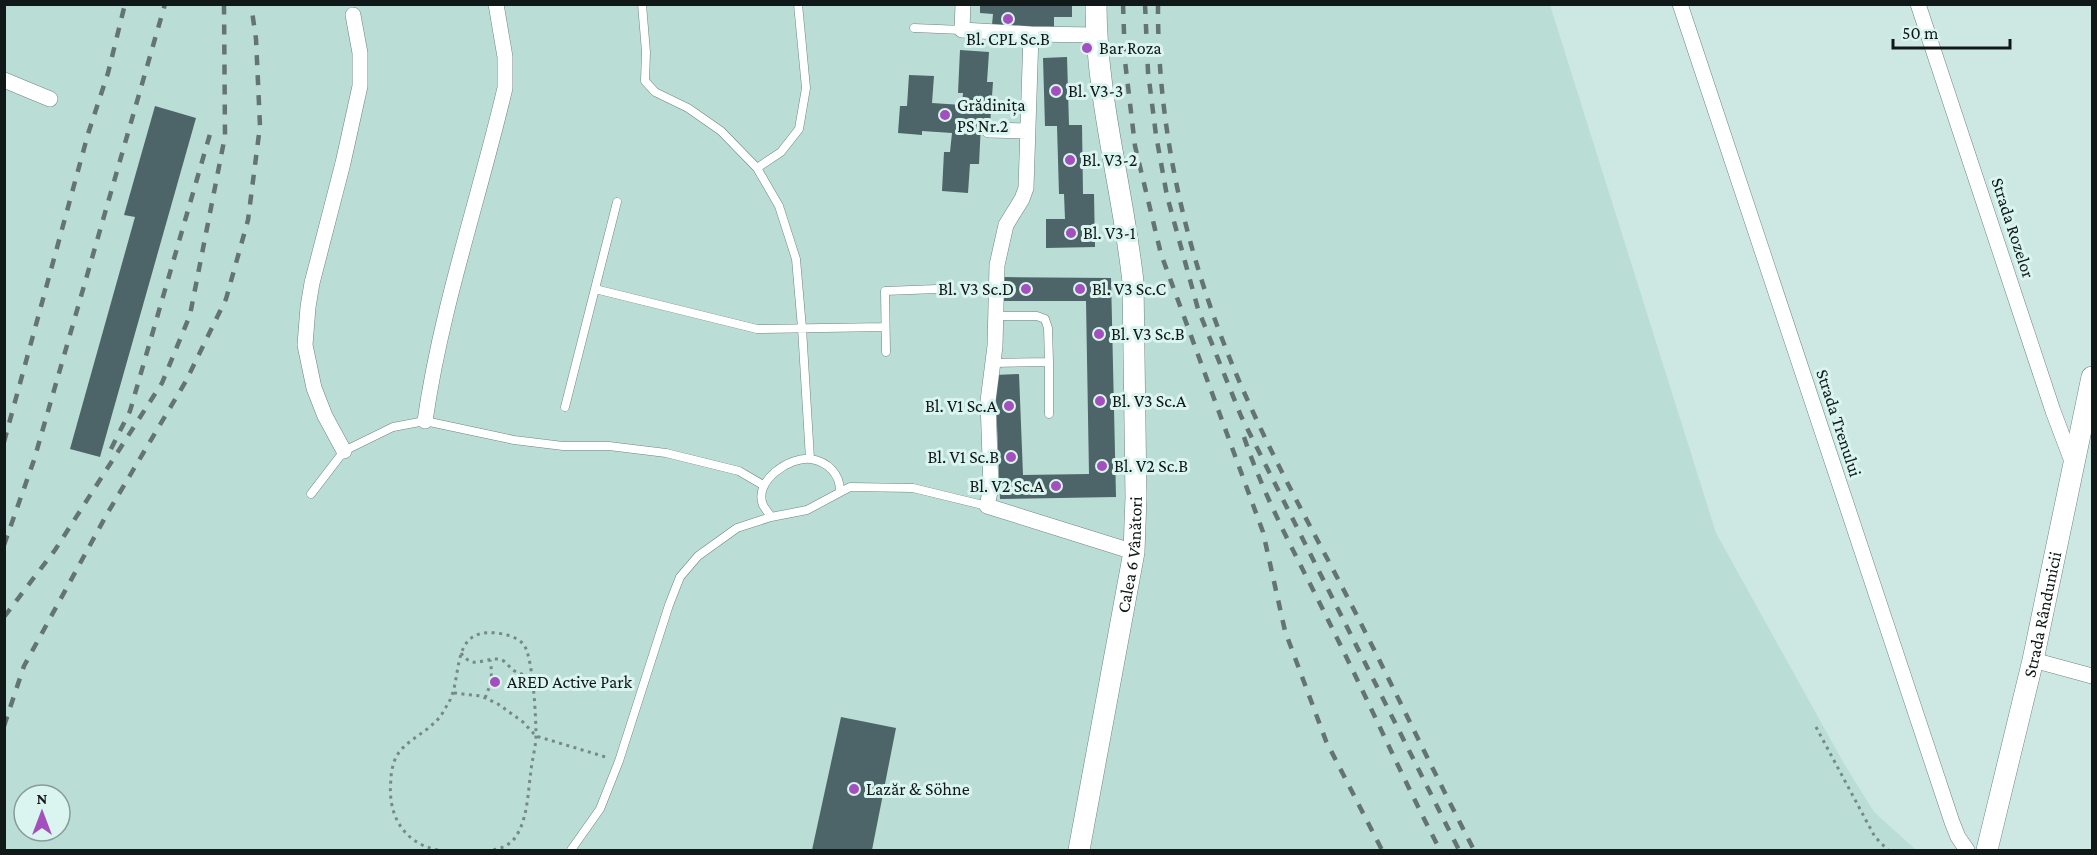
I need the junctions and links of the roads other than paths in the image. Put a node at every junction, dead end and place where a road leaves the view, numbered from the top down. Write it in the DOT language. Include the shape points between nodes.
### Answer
graph roads {
  1 [pos="496,4"];
  2 [pos="642,4"];
  3 [pos="798,4"];
  4 [pos="963,4"];
  5 [pos="1096,4"];
  6 [pos="1680,4"];
  7 [pos="1918,4"];
  8 [pos="353,15"];
  9 [pos="914,28"];
  10 [pos="962,30"];
  11 [pos="1031,34"];
  12 [pos="1096,35"];
  13 [pos="4,80"];
  14 [pos="50,99"];
  15 [pos="989,130"];
  16 [pos="1027,131"];
  17 [pos="758,168"];
  18 [pos="617,202"];
  19 [pos="595,289"];
  20 [pos="937,289"];
  21 [pos="996,315"];
  22 [pos="885,327"];
  23 [pos="802,328"];
  24 [pos="886,352"];
  25 [pos="1049,362"];
  26 [pos="992,363"];
  27 [pos="2092,377"];
  28 [pos="565,406"];
  29 [pos="1049,414"];
  30 [pos="425,421"];
  31 [pos="344,451"];
  32 [pos="810,459"];
  33 [pos="2073,464"];
  34 [pos="763,485"];
  35 [pos="840,491"];
  36 [pos="311,494"];
  37 [pos="987,506"];
  38 [pos="771,517"];
  39 [pos="1134,552"];
  40 [pos="2033,660"];
  41 [pos="2092,676"];
  42 [pos="571,850"];
  43 [pos="1079,850"];
  44 [pos="1967,850"];
  45 [pos="1987,850"];
  1 -- 30 [label="street" via="505,57 505,88 448,309"];
  2 -- 17 [label="lane" via="645,81 656,92 721,131"];
  3 -- 17 [label="lane" via="806,88 799,129 781,152"];
  4 -- 10 [label="street"];
  5 -- 12 [label="main road, Calea 6 Vânători"];
  6 -- 44 [label="street, Strada Trenului" via="1952,822"];
  7 -- 33 [label="street, Strada Rozelor"];
  8 -- 31 [label="street" via="360,52 360,86 312,283 305,345 318,398"];
  9 -- 10 [label="lane"];
  10 -- 11 [label="street"];
  11 -- 12 [label="street"];
  11 -- 16 [label="street"];
  12 -- 39 [label="main road, Calea 6 Vânători" via="1101,90 1133,282"];
  13 -- 14 [label="street"];
  15 -- 16 [label="street"];
  16 -- 21 [label="street" via="1026,188 1004,233 997,265"];
  17 -- 23 [label="lane" via="779,206 796,259"];
  18 -- 19 [label="lane"];
  19 -- 23 [label="lane" via="757,329"];
  19 -- 28 [label="lane"];
  20 -- 22 [label="lane" via="885,291"];
  21 -- 25 [label="lane" via="1036,316 1045,320"];
  21 -- 26 [label="street"];
  22 -- 23 [label="lane"];
  22 -- 24 [label="lane"];
  23 -- 32 [label="lane"];
  25 -- 26 [label="lane"];
  25 -- 29 [label="lane"];
  26 -- 37 [label="street" via="988,401 991,487"];
  27 -- 33 [label="main road, Strada Rândunicii"];
  30 -- 31 [label="lane" via="393,427"];
  30 -- 34 [label="lane" via="514,440 666,453 739,471"];
  31 -- 36 [label="lane"];
  32 -- 34 [label="lane" via="772,473"];
  32 -- 35 [label="lane" via="832,469 840,480"];
  33 -- 40 [label="main road, Strada Rândunicii"];
  34 -- 38 [label="lane" via="762,503"];
  35 -- 37 [label="lane" via="850,486 913,488"];
  35 -- 38 [label="lane" via="807,510"];
  37 -- 39 [label="street"];
  38 -- 42 [label="lane" via="737,528 698,556 680,577 600,809"];
  39 -- 43 [label="main road, Calea 6 Vânători"];
  40 -- 41 [label="street"];
  40 -- 45 [label="main road, Strada Rândunicii"];
}
